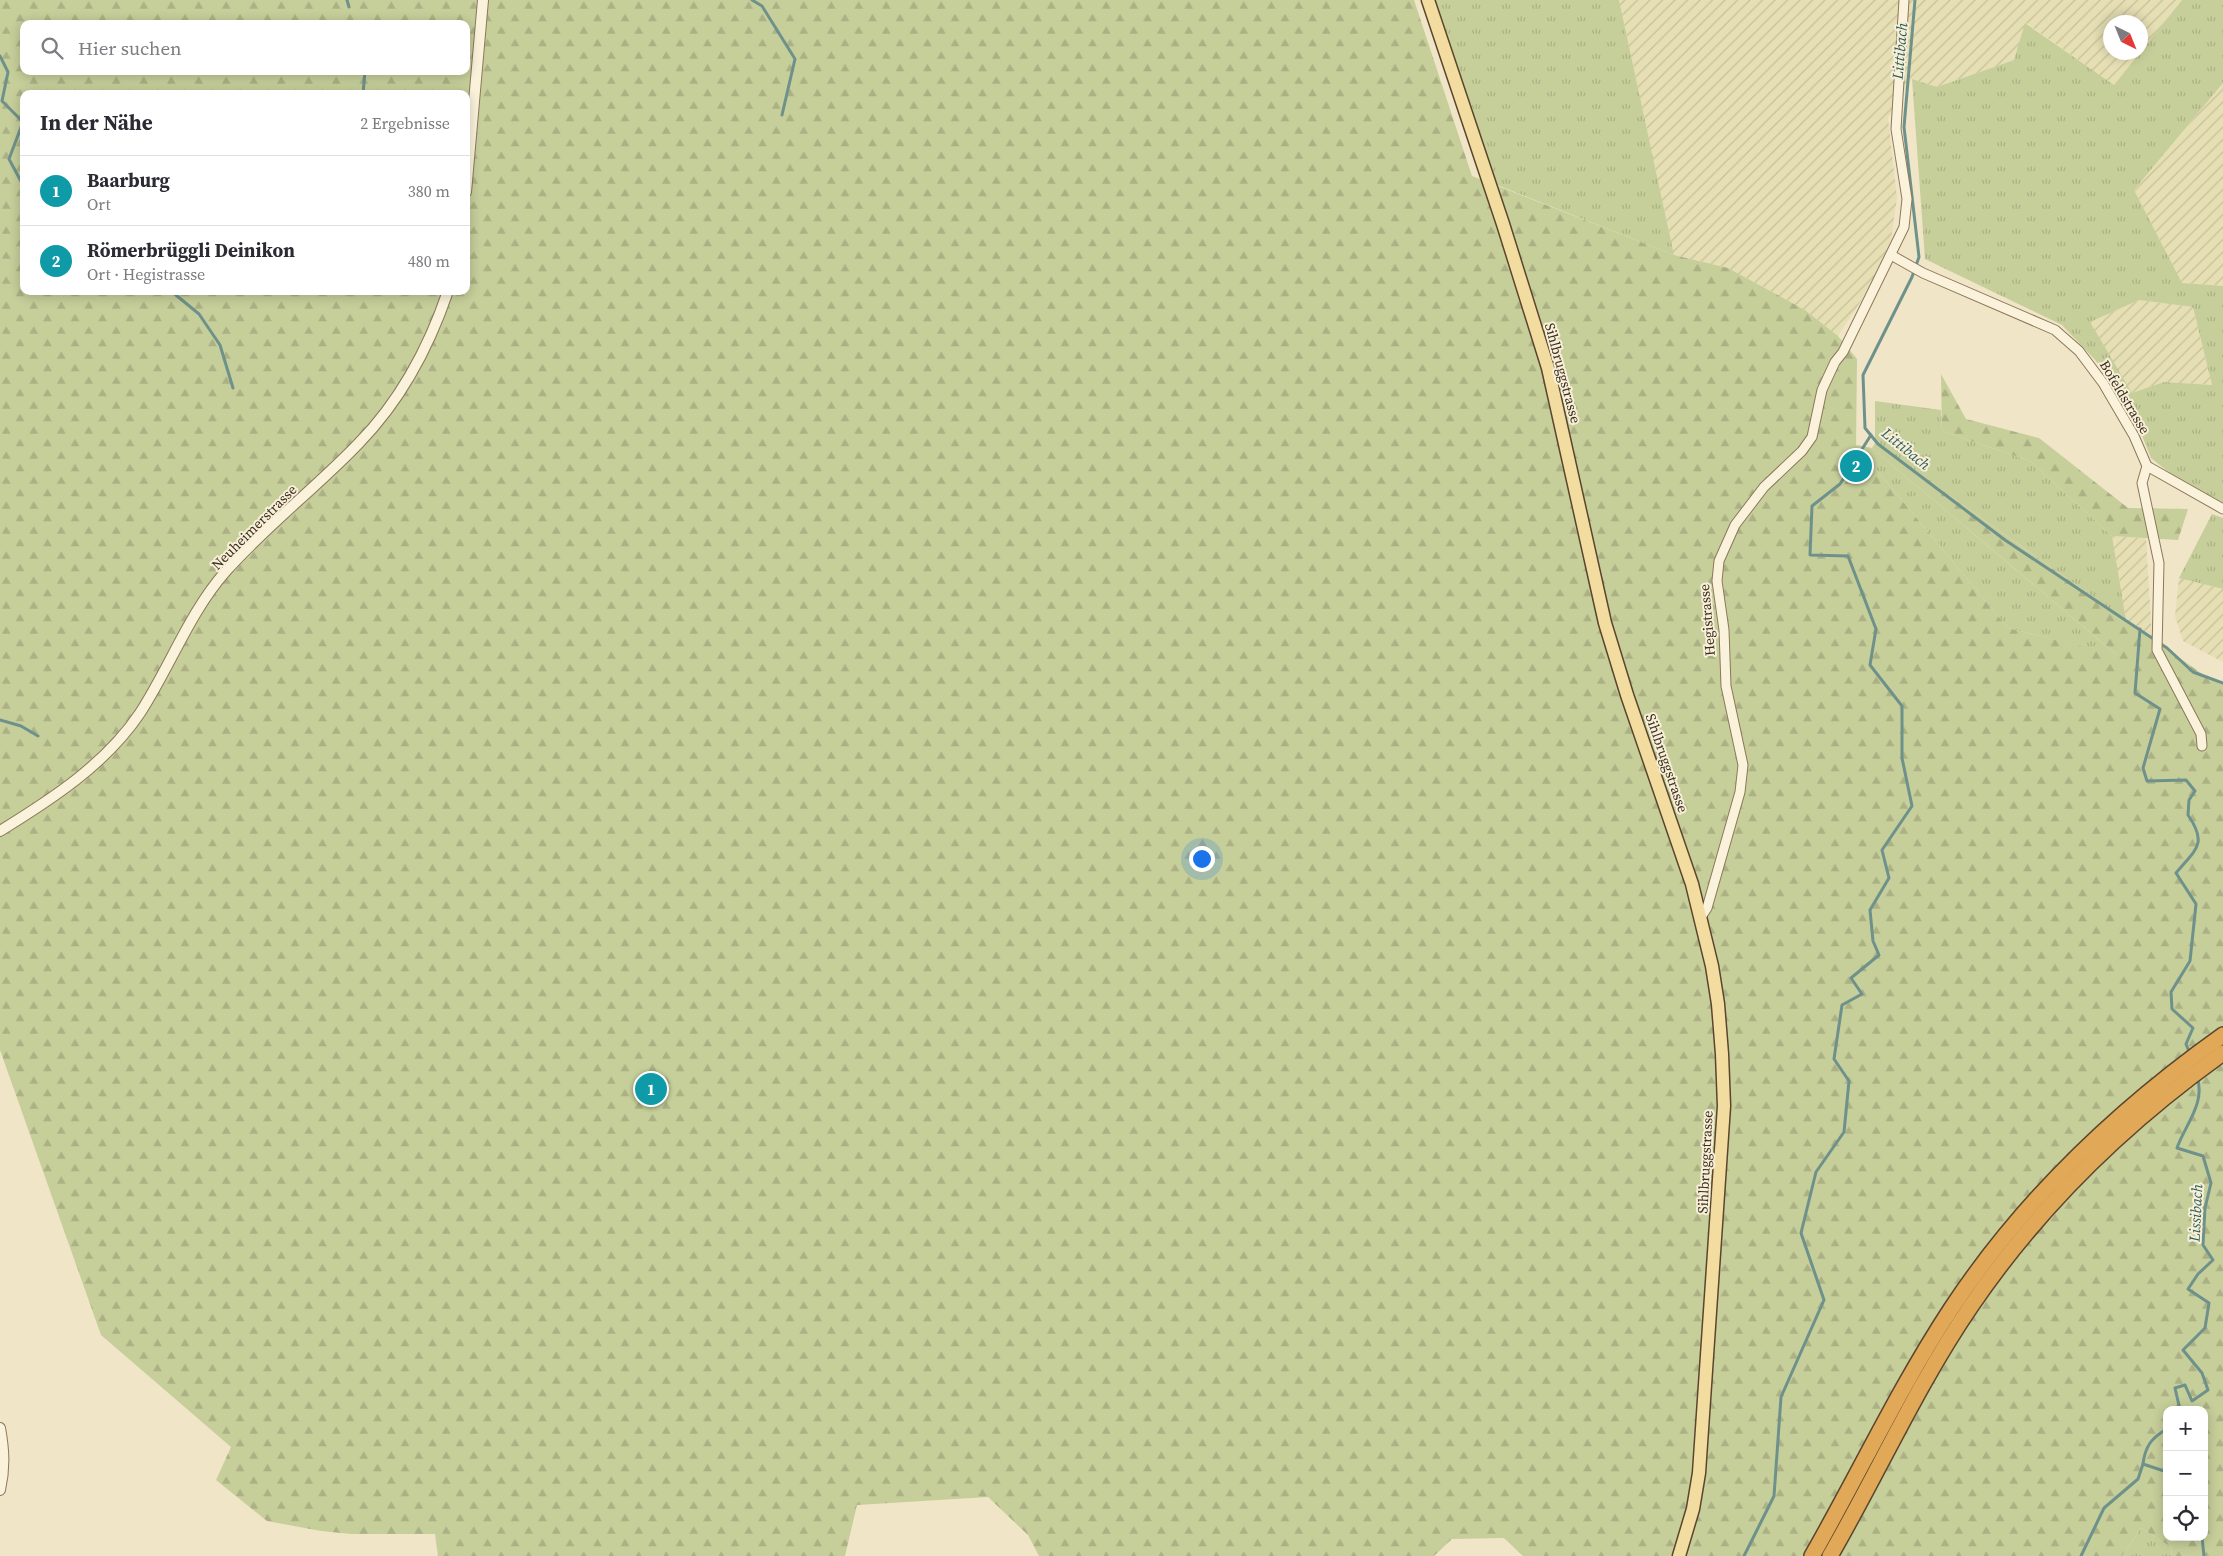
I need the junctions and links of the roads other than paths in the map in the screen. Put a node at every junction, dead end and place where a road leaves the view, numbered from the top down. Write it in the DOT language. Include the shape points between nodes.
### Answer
graph roads {
  1 [pos="483,0"];
  2 [pos="1428,0"];
  3 [pos="1904,0"];
  4 [pos="470,147"];
  5 [pos="1891,255"];
  6 [pos="447,295"];
  7 [pos="2147,466"];
  8 [pos="2223,508"];
  9 [pos="2202,746"];
  10 [pos="0,831"];
  11 [pos="1701,918"];
  12 [pos="2223,1035"];
  13 [pos="2223,1053"];
  14 [pos="0,1428"];
  15 [pos="0,1490"];
  16 [pos="1679,1556"];
  17 [pos="1812,1556"];
  18 [pos="1830,1556"];
  1 -- 4 [label="street"];
  2 -- 11 [label="main road, Sihlbruggstrasse" via="1548,368 1605,623"];
  3 -- 5 [label="street, Hegistrasse" via="1896,130 1907,199 1904,227"];
  5 -- 7 [label="street, Bofeldstrasse" via="2055,330 2079,351 2103,383 2134,436"];
  5 -- 11 [label="street, Hegistrasse" via="1822,390 1812,437 1764,487 1735,525 1719,560 1717,581 1724,630 1726,686 1743,765 1740,792 1707,908"];
  6 -- 10 [label="street, Neuheimerstrasse" via="414,369 391,404 361,442 225,572 202,605 140,713 115,745 91,769"];
  7 -- 8 [label="street"];
  7 -- 9 [label="street" via="2142,483 2159,563 2157,650 2201,734"];
  11 -- 16 [label="main road, Sihlbruggstrasse" via="1718,1004 1724,1106 1700,1473"];
  12 -- 17 [label="highway" via="2118,1116 2077,1155 2002,1238 1921,1357"];
  13 -- 18 [label="highway" via="2123,1132 2079,1174 2003,1262 1970,1307 1910,1408"];
  14 -- 15 [label="street" via="4,1452"];
}
